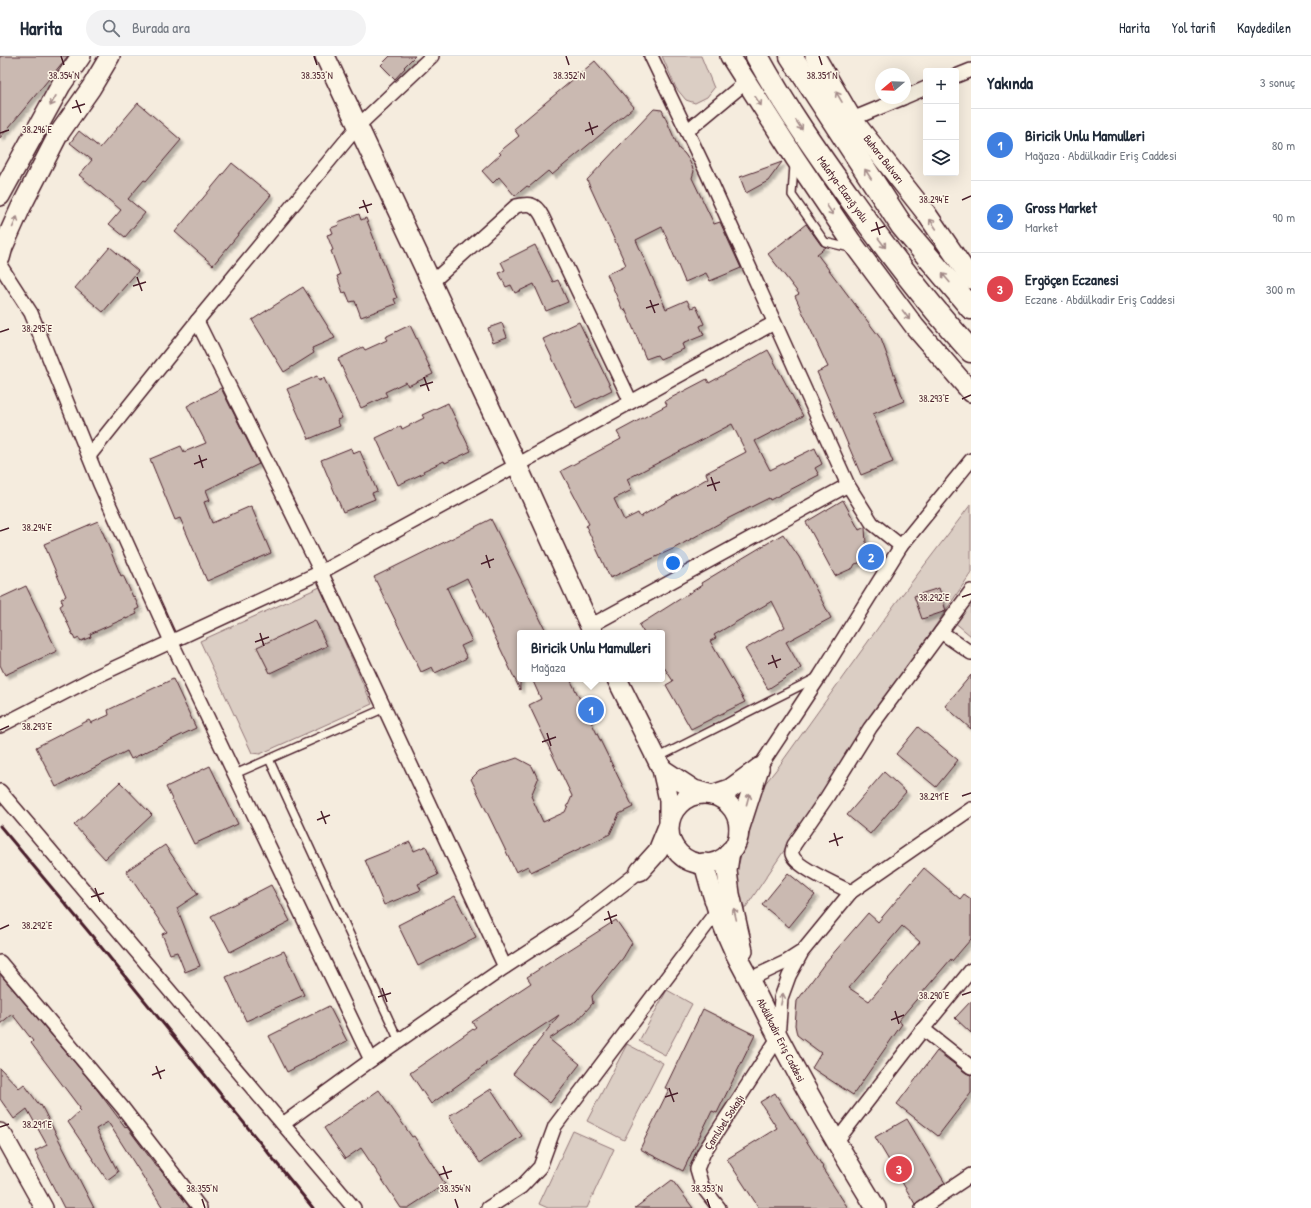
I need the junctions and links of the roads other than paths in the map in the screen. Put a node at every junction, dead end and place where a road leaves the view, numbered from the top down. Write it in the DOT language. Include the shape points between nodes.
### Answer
graph roads {
  1 [pos="81,56"];
  2 [pos="110,56"];
  3 [pos="325,56"];
  4 [pos="432,56"];
  5 [pos="651,56"];
  6 [pos="730,56"];
  7 [pos="757,56"];
  8 [pos="791,56"];
  9 [pos="815,56"];
  10 [pos="971,70"];
  11 [pos="959,75"];
  12 [pos="746,82"];
  13 [pos="923,89"];
  14 [pos="911,95"];
  15 [pos="889,104"];
  16 [pos="852,119"];
  17 [pos="358,126"];
  18 [pos="687,131"];
  19 [pos="0,196"];
  20 [pos="0,258"];
  21 [pos="0,265"];
  22 [pos="971,279"];
  23 [pos="432,283"];
  24 [pos="971,308"];
  25 [pos="197,321"];
  26 [pos="774,323"];
  27 [pos="971,351"];
  28 [pos="971,392"];
  29 [pos="631,402"];
  30 [pos="89,456"];
  31 [pos="971,460"];
  32 [pos="517,465"];
  33 [pos="848,485"];
  34 [pos="901,546"];
  35 [pos="321,572"];
  36 [pos="971,591"];
  37 [pos="591,630"];
  38 [pos="941,632"];
  39 [pos="171,641"];
  40 [pos="971,652"];
  41 [pos="820,676"];
  42 [pos="619,682"];
  43 [pos="385,708"];
  44 [pos="0,726"];
  45 [pos="269,759"];
  46 [pos="660,764"];
  47 [pos="759,768"];
  48 [pos="235,774"];
  49 [pos="0,791"];
  50 [pos="712,795"];
  51 [pos="971,809"];
  52 [pos="669,824"];
  53 [pos="739,830"];
  54 [pos="730,851"];
  55 [pos="698,862"];
  56 [pos="640,871"];
  57 [pos="851,892"];
  58 [pos="717,911"];
  59 [pos="802,952"];
  60 [pos="0,962"];
  61 [pos="505,967"];
  62 [pos="971,970"];
  63 [pos="750,979"];
  64 [pos="923,1029"];
  65 [pos="778,1038"];
  66 [pos="399,1041"];
  67 [pos="371,1060"];
  68 [pos="971,1067"];
  69 [pos="283,1124"];
  70 [pos="0,1132"];
  71 [pos="836,1142"];
  72 [pos="971,1175"];
  73 [pos="44,1208"];
  74 [pos="200,1208"];
  75 [pos="354,1208"];
  76 [pos="488,1208"];
  77 [pos="719,1208"];
  78 [pos="876,1208"];
  79 [pos="922,1208"];
  1 -- 19 [label="main road, one-way" via="61,85"];
  20 -- 2 [label="main road, one-way" via="21,207 58,135"];
  3 -- 17 [label="main road"];
  4 -- 17 [label="street"];
  5 -- 18 [label="street"];
  6 -- 12 [label="main road"];
  7 -- 27 [label="highway, Malatya-Elazığ yolu, one-way" via="816,151 884,246"];
  24 -- 8 [label="highway, one-way" via="902,226"];
  16 -- 9 [label="main road, Buhara Bulvarı, one-way"];
  10 -- 11 [label="street"];
  12 -- 18 [label="street"];
  12 -- 28 [label="main road, one-way" via="857,249 915,327"];
  13 -- 14 [label="street"];
  15 -- 16 [label="street"];
  22 -- 16 [label="main road, Buhara Bulvarı, one-way" via="926,213"];
  17 -- 23 [label="main road"];
  17 -- 25 [label="street"];
  18 -- 26 [label="street"];
  21 -- 30 [label="street" via="31,312"];
  23 -- 29 [label="street" via="516,206 532,205 539,210"];
  23 -- 32 [label="main road"];
  25 -- 30 [label="street"];
  25 -- 35 [label="street"];
  26 -- 29 [label="street"];
  26 -- 33 [label="street"];
  29 -- 32 [label="street"];
  30 -- 39 [label="street"];
  31 -- 34 [label="street"];
  32 -- 35 [label="street"];
  32 -- 37 [label="main road"];
  33 -- 34 [label="street" via="872,523"];
  33 -- 37 [label="street"];
  34 -- 41 [label="street"];
  35 -- 39 [label="street"];
  35 -- 43 [label="street"];
  36 -- 38 [label="street"];
  38 -- 40 [label="street"];
  38 -- 57 [label="street" via="870,728 794,845 792,854 795,861"];
  39 -- 44 [label="street"];
  39 -- 48 [label="street"];
  41 -- 46 [label="lane"];
  41 -- 47 [label="street"];
  42 -- 46 [label="main road"];
  43 -- 45 [label="lane"];
  43 -- 61 [label="street"];
  45 -- 48 [label="lane"];
  45 -- 66 [label="lane"];
  46 -- 50 [label="main road" via="694,790"];
  46 -- 52 [label="main road" via="669,800"];
  47 -- 50 [label="main road" via="730,789"];
  53 -- 47 [label="main road, one-way"];
  48 -- 67 [label="street"];
  49 -- 69 [label="street"];
  50 -- 52 [label="main road" via="689,797 673,813"];
  50 -- 53 [label="main road" via="732,808"];
  51 -- 57 [label="street"];
  52 -- 55 [label="main road" via="674,847 682,856"];
  52 -- 56 [label="main road" via="658,851"];
  53 -- 54 [label="main road"];
  54 -- 55 [label="main road" via="723,859"];
  63 -- 54 [label="main road, one-way" via="730,894 727,871"];
  55 -- 56 [label="main road" via="674,858"];
  55 -- 58 [label="main road, Abdülkadir Eriş Caddesi"];
  56 -- 61 [label="street" via="577,920"];
  57 -- 59 [label="street"];
  58 -- 63 [label="main road, Abdülkadir Eriş Caddesi" via="731,945"];
  58 -- 76 [label="street" via="555,1126 540,1167 521,1187"];
  59 -- 63 [label="street"];
  65 -- 59 [label="street, one-way" via="781,998"];
  60 -- 74 [label="street" via="122,1107"];
  61 -- 66 [label="street"];
  62 -- 64 [label="street"];
  63 -- 65 [label="main road, Abdülkadir Eriş Caddesi"];
  64 -- 68 [label="street"];
  64 -- 71 [label="street"];
  65 -- 71 [label="main road, Abdülkadir Eriş Caddesi"];
  65 -- 77 [label="street, Çamlıbel Sokağı" via="704,1152 697,1169 702,1186"];
  66 -- 67 [label="street"];
  67 -- 69 [label="street"];
  69 -- 75 [label="street"];
  70 -- 73 [label="street"];
  71 -- 78 [label="main road, Abdülkadir Eriş Caddesi"];
  72 -- 79 [label="street"];
}
